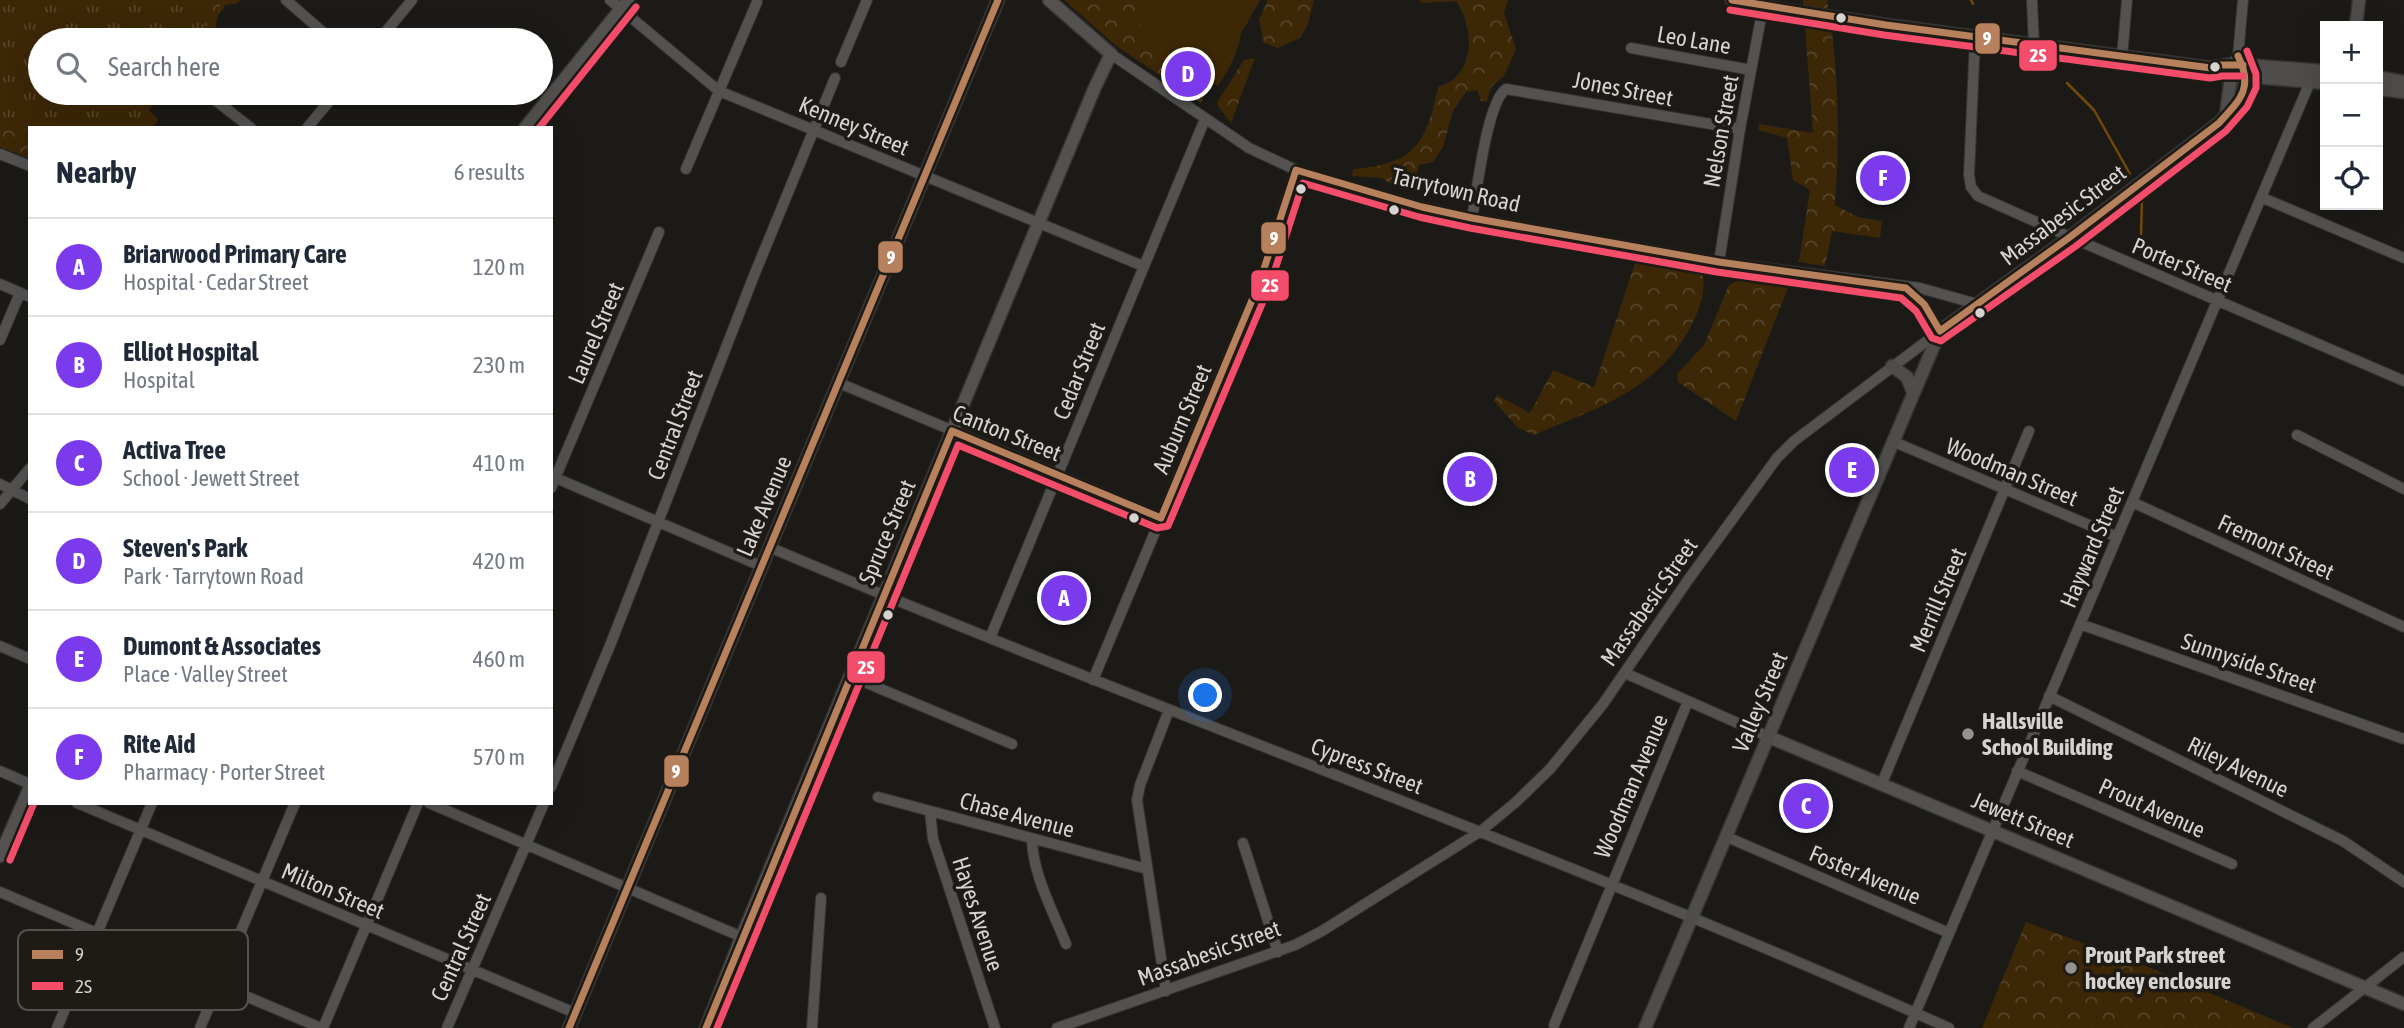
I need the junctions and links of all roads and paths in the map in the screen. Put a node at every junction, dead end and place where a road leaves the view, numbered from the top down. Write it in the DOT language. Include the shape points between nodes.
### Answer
graph roads {
  1 [pos="286,0"];
  2 [pos="412,0"];
  3 [pos="610,0"];
  4 [pos="867,0"];
  5 [pos="998,0"];
  6 [pos="1049,0"];
  7 [pos="1732,0"];
  8 [pos="2032,0"];
  9 [pos="2127,0"];
  10 [pos="2243,0"];
  11 [pos="2359,0"];
  12 [pos="757,2"];
  13 [pos="624,5"];
  14 [pos="1763,7"];
  15 [pos="2357,21"];
  16 [pos="318,28"];
  17 [pos="389,28"];
  18 [pos="1975,38"];
  19 [pos="2034,46"];
  20 [pos="1631,48"];
  21 [pos="1111,54"];
  22 [pos="2122,57"];
  23 [pos="841,62"];
  24 [pos="2238,67"];
  25 [pos="1751,71"];
  26 [pos="2320,71"];
  27 [pos="835,78"];
  28 [pos="2383,78"];
  29 [pos="2310,82"];
  30 [pos="2404,82"];
  31 [pos="2320,83"];
  32 [pos="2383,90"];
  33 [pos="719,91"];
  34 [pos="2404,92"];
  35 [pos="553,93"];
  36 [pos="221,105"];
  37 [pos="326,105"];
  38 [pos="543,105"];
  39 [pos="536,114"];
  40 [pos="1205,119"];
  41 [pos="248,126"];
  42 [pos="309,126"];
  43 [pos="526,126"];
  44 [pos="540,126"];
  45 [pos="1740,129"];
  46 [pos="814,130"];
  47 [pos="0,154"];
  48 [pos="28,165"];
  49 [pos="686,169"];
  50 [pos="1296,170"];
  51 [pos="924,176"];
  52 [pos="2263,198"];
  53 [pos="1472,218"];
  54 [pos="1039,223"];
  55 [pos="659,232"];
  56 [pos="2070,237"];
  57 [pos="2404,258"];
  58 [pos="1719,262"];
  59 [pos="1143,266"];
  60 [pos="0,284"];
  61 [pos="1906,288"];
  62 [pos="25,295"];
  63 [pos="2218,301"];
  64 [pos="1977,304"];
  65 [pos="1940,331"];
  66 [pos="0,340"];
  67 [pos="1892,366"];
  68 [pos="2404,381"];
  69 [pos="839,383"];
  70 [pos="1913,392"];
  71 [pos="952,431"];
  72 [pos="2029,431"];
  73 [pos="2297,435"];
  74 [pos="1892,441"];
  75 [pos="28,470"];
  76 [pos="1057,474"];
  77 [pos="553,481"];
  78 [pos="0,484"];
  79 [pos="12,489"];
  80 [pos="2404,489"];
  81 [pos="2005,490"];
  82 [pos="28,498"];
  83 [pos="2132,502"];
  84 [pos="0,504"];
  85 [pos="1161,517"];
  86 [pos="657,523"];
  87 [pos="2117,537"];
  88 [pos="769,548"];
  89 [pos="761,566"];
  90 [pos="884,594"];
  91 [pos="2080,624"];
  92 [pos="2404,627"];
  93 [pos="990,638"];
  94 [pos="0,646"];
  95 [pos="28,658"];
  96 [pos="1625,673"];
  97 [pos="850,676"];
  98 [pos="1093,680"];
  99 [pos="2049,696"];
  100 [pos="1688,701"];
  101 [pos="1169,710"];
  102 [pos="1769,737"];
  103 [pos="2404,739"];
  104 [pos="1012,744"];
  105 [pos="0,771"];
  106 [pos="2017,771"];
  107 [pos="553,782"];
  108 [pos="1882,783"];
  109 [pos="28,784"];
  110 [pos="28,790"];
  111 [pos="878,797"];
  112 [pos="82,805"];
  113 [pos="151,805"];
  114 [pos="294,805"];
  115 [pos="417,805"];
  116 [pos="434,805"];
  117 [pos="543,805"];
  118 [pos="930,812"];
  119 [pos="141,830"];
  120 [pos="1993,830"];
  121 [pos="1481,831"];
  122 [pos="1727,837"];
  123 [pos="1032,839"];
  124 [pos="1243,843"];
  125 [pos="527,845"];
  126 [pos="0,856"];
  127 [pos="2232,864"];
  128 [pos="1147,869"];
  129 [pos="262,881"];
  130 [pos="2404,882"];
  131 [pos="1614,886"];
  132 [pos="627,888"];
  133 [pos="0,892"];
  134 [pos="821,898"];
  135 [pos="1692,917"];
  136 [pos="366,926"];
  137 [pos="88,930"];
  138 [pos="99,930"];
  139 [pos="241,930"];
  140 [pos="1949,933"];
  141 [pos="742,937"];
  142 [pos="1066,944"];
  143 [pos="1278,952"];
  144 [pos="2404,957"];
  145 [pos="472,970"];
  146 [pos="2365,988"];
  147 [pos="1166,991"];
  148 [pos="248,997"];
  149 [pos="2404,1004"];
  150 [pos="65,1010"];
  151 [pos="208,1010"];
  152 [pos="575,1013"];
  153 [pos="1915,1013"];
  154 [pos="1554,1025"];
  155 [pos="57,1028"];
  156 [pos="200,1028"];
  157 [pos="322,1028"];
  158 [pos="447,1028"];
  159 [pos="569,1028"];
  160 [pos="706,1028"];
  161 [pos="812,1028"];
  162 [pos="995,1028"];
  163 [pos="1057,1028"];
  164 [pos="1645,1028"];
  165 [pos="1909,1028"];
  166 [pos="1949,1028"];
  167 [pos="2313,1028"];
  1 -- 16 [label="street"];
  2 -- 17 [label="street"];
  3 -- 13 [label="street, Kenney Street"];
  4 -- 23 [label="street"];
  5 -- 51 [label="street, Lake Avenue"];
  6 -- 21 [label="street, Tarrytown Road"];
  7 -- 14 [label="main road"];
  8 -- 19 [label="street"];
  9 -- 22 [label="street"];
  10 -- 24 [label="street"];
  11 -- 15 [label="main road"];
  12 -- 33 [label="street"];
  13 -- 33 [label="street, Kenney Street"];
  13 -- 35 [label="street"];
  14 -- 18 [label="main road"];
  14 -- 25 [label="street, Nelson Street"];
  18 -- 19 [label="main road"];
  18 -- 56 [label="street, Porter Street" via="1971,187 1978,196"];
  19 -- 22 [label="main road"];
  20 -- 25 [label="street, Leo Lane"];
  21 -- 40 [label="street, Tarrytown Road"];
  21 -- 54 [label="street, Spruce Street"];
  22 -- 24 [label="main road"];
  24 -- 26 [label="main road"];
  24 -- 29 [label="main road"];
  24 -- 56 [label="main road, Massabesic Street" via="2226,115"];
  25 -- 45 [label="street, Nelson Street"];
  27 -- 46 [label="street, Central Street"];
  28 -- 30 [label="main road"];
  29 -- 31 [label="main road"];
  29 -- 52 [label="street, Hayward Street"];
  32 -- 34 [label="main road"];
  33 -- 46 [label="street, Kenney Street"];
  33 -- 49 [label="street"];
  36 -- 41 [label="street"];
  37 -- 42 [label="street"];
  38 -- 39 [label="street"];
  39 -- 43 [label="street"];
  39 -- 44 [label="street"];
  40 -- 50 [label="street, Tarrytown Road" via="1249,148"];
  40 -- 59 [label="street, Cedar Street"];
  45 -- 53 [label="street, Jones Street" via="1512,88 1501,92 1494,103"];
  45 -- 58 [label="street, Nelson Street"];
  46 -- 51 [label="street, Kenney Street"];
  46 -- 86 [label="street, Central Street"];
  47 -- 48 [label="street"];
  50 -- 53 [label="street, Tarrytown Road"];
  50 -- 85 [label="street, Auburn Street" via="1260,281"];
  51 -- 54 [label="street, Kenney Street"];
  51 -- 69 [label="street, Lake Avenue"];
  52 -- 57 [label="street"];
  52 -- 63 [label="street, Hayward Street"];
  53 -- 58 [label="street, Tarrytown Road"];
  54 -- 59 [label="street, Kenney Street"];
  54 -- 71 [label="street, Spruce Street"];
  55 -- 77 [label="street, Laurel Street"];
  56 -- 63 [label="street, Porter Street"];
  56 -- 64 [label="main road, Massabesic Street"];
  58 -- 61 [label="street, Tarrytown Road"];
  59 -- 76 [label="street, Cedar Street"];
  60 -- 62 [label="street"];
  61 -- 64 [label="street, Tarrytown Road"];
  61 -- 65 [label="street" via="1924,304"];
  62 -- 66 [label="street"];
  63 -- 68 [label="street, Porter Street"];
  63 -- 83 [label="street, Hayward Street"];
  64 -- 65 [label="main road, Massabesic Street"];
  65 -- 67 [label="street, Massabesic Street"];
  65 -- 70 [label="main road, Valley Street"];
  67 -- 70 [label="main road" via="1906,377"];
  67 -- 96 [label="street, Massabesic Street" via="1777,458"];
  69 -- 71 [label="street, Canton Street"];
  69 -- 88 [label="street, Lake Avenue"];
  70 -- 74 [label="main road, Valley Street"];
  71 -- 76 [label="street, Canton Street"];
  71 -- 90 [label="street, Spruce Street"];
  72 -- 81 [label="street, Merrill Street"];
  73 -- 80 [label="street"];
  74 -- 81 [label="street, Woodman Street"];
  74 -- 102 [label="main road, Valley Street"];
  75 -- 79 [label="street"];
  76 -- 85 [label="street, Canton Street"];
  76 -- 93 [label="street, Cedar Street"];
  77 -- 86 [label="street"];
  78 -- 79 [label="street"];
  79 -- 82 [label="street"];
  79 -- 84 [label="street"];
  81 -- 87 [label="street, Woodman Street"];
  81 -- 108 [label="street, Merrill Street"];
  83 -- 87 [label="street, Hayward Street"];
  83 -- 92 [label="street, Fremont Street"];
  85 -- 98 [label="street, Auburn Street"];
  86 -- 89 [label="street"];
  86 -- 107 [label="street, Central Street"];
  87 -- 91 [label="street, Hayward Street"];
  88 -- 89 [label="street, Lake Avenue"];
  88 -- 90 [label="street, Cypress Street"];
  89 -- 132 [label="street, Lake Avenue"];
  90 -- 93 [label="street, Cypress Street"];
  90 -- 97 [label="street, Spruce Street"];
  91 -- 99 [label="street, Hayward Street"];
  91 -- 103 [label="street, Sunnyside Street"];
  93 -- 98 [label="street, Cypress Street"];
  94 -- 95 [label="street"];
  96 -- 100 [label="street, Jewett Street"];
  96 -- 121 [label="street, Massabesic Street" via="1562,756"];
  97 -- 104 [label="street"];
  97 -- 141 [label="street, Spruce Street"];
  98 -- 101 [label="street, Cypress Street"];
  99 -- 106 [label="street, Hayward Street"];
  99 -- 130 [label="street, Riley Avenue" via="2343,841"];
  100 -- 102 [label="street, Jewett Street"];
  100 -- 131 [label="street, Woodman Avenue"];
  101 -- 121 [label="street, Cypress Street"];
  101 -- 128 [label="street" via="1137,800"];
  102 -- 108 [label="street, Jewett Street"];
  102 -- 122 [label="main road, Valley Street"];
  105 -- 109 [label="street"];
  106 -- 120 [label="street, Hayward Street"];
  106 -- 127 [label="street, Prout Avenue"];
  108 -- 120 [label="street, Jewett Street"];
  110 -- 126 [label="street"];
  111 -- 118 [label="street, Chase Avenue"];
  112 -- 119 [label="street, Milton Street"];
  113 -- 119 [label="street"];
  114 -- 129 [label="street"];
  115 -- 136 [label="street"];
  116 -- 125 [label="street"];
  117 -- 125 [label="street, Central Street"];
  118 -- 123 [label="street, Chase Avenue"];
  118 -- 162 [label="street, Hayes Avenue" via="933,839"];
  119 -- 129 [label="street, Milton Street"];
  119 -- 138 [label="street"];
  120 -- 140 [label="street, Hayward Street"];
  120 -- 146 [label="street, Jewett Street"];
  121 -- 131 [label="street, Cypress Street"];
  121 -- 143 [label="street, Massabesic Street" via="1322,931"];
  122 -- 135 [label="main road, Valley Street"];
  122 -- 140 [label="street, Foster Avenue"];
  123 -- 128 [label="street, Chase Avenue"];
  123 -- 142 [label="street" via="1038,869"];
  124 -- 143 [label="street"];
  125 -- 132 [label="street"];
  125 -- 145 [label="street, Central Street"];
  128 -- 147 [label="street"];
  129 -- 136 [label="street, Milton Street"];
  129 -- 139 [label="street"];
  131 -- 135 [label="street, Cypress Street"];
  131 -- 154 [label="street, Woodman Avenue"];
  132 -- 141 [label="street"];
  132 -- 152 [label="street, Lake Avenue"];
  133 -- 137 [label="street"];
  134 -- 161 [label="street"];
  135 -- 153 [label="street, Cypress Street"];
  135 -- 164 [label="main road, Valley Street"];
  136 -- 145 [label="street, Milton Street"];
  136 -- 157 [label="street"];
  140 -- 153 [label="street, Hayward Street"];
  141 -- 160 [label="street, Spruce Street"];
  143 -- 147 [label="street, Massabesic Street"];
  144 -- 146 [label="street"];
  145 -- 152 [label="street, Milton Street"];
  145 -- 158 [label="street, Central Street"];
  146 -- 149 [label="street, Jewett Street"];
  146 -- 167 [label="street"];
  147 -- 163 [label="street, Massabesic Street"];
  148 -- 157 [label="street"];
  150 -- 155 [label="street"];
  151 -- 156 [label="street"];
  152 -- 159 [label="street, Lake Avenue"];
  153 -- 165 [label="street, Hayward Street"];
  153 -- 166 [label="street, Cypress Street"];
}
